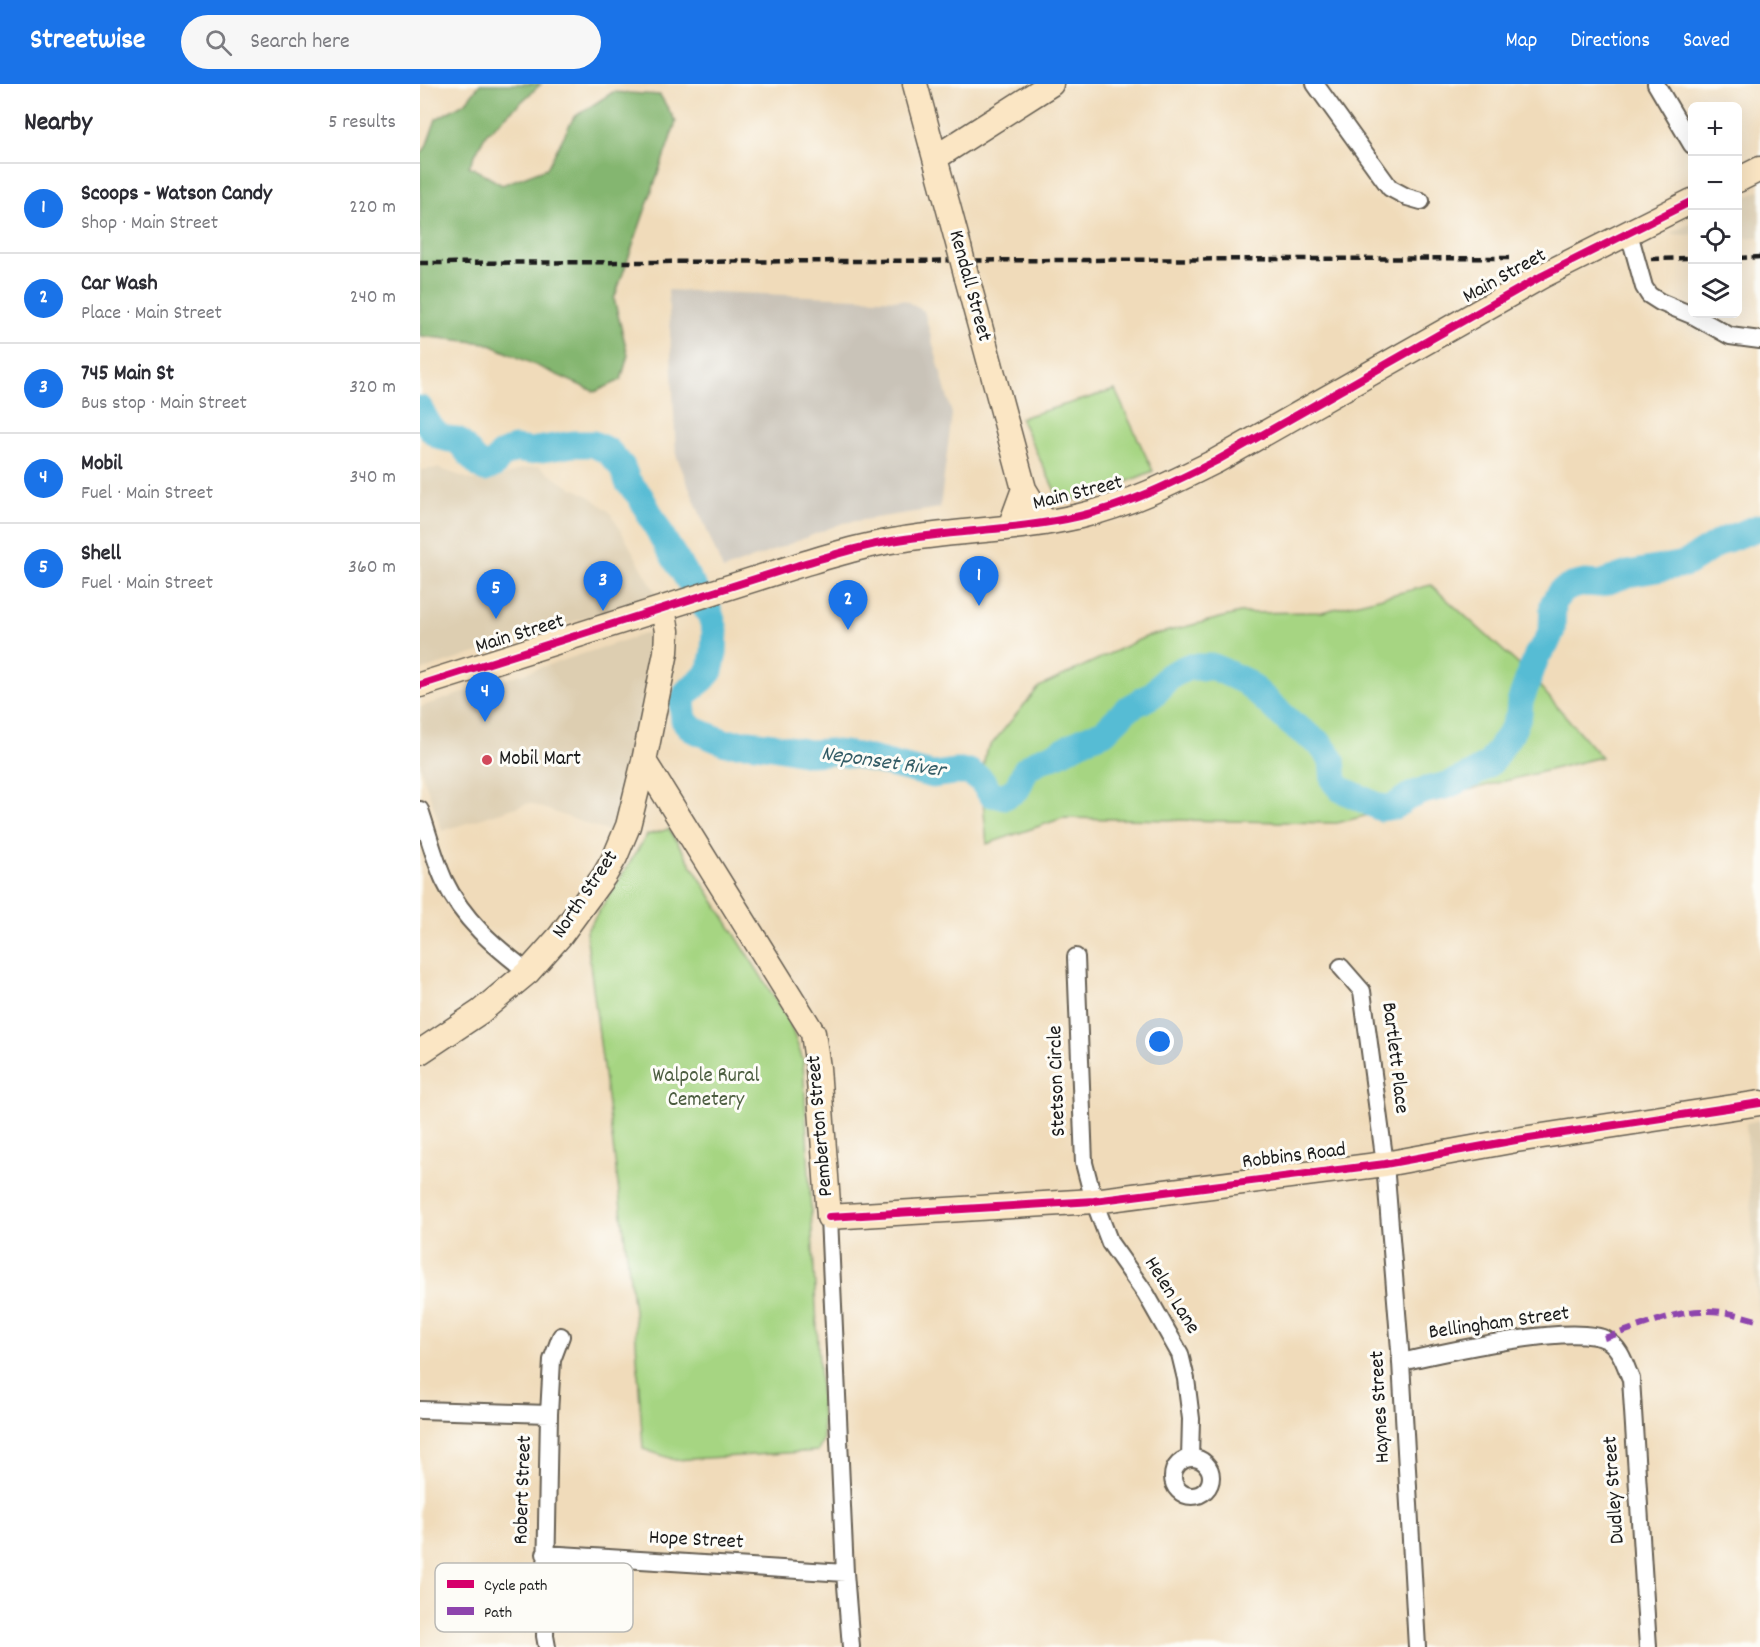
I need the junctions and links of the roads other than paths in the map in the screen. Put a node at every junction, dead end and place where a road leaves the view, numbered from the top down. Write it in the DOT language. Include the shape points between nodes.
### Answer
graph roads {
  1 [pos="915,84"];
  2 [pos="1051,84"];
  3 [pos="1315,84"];
  4 [pos="1656,84"];
  5 [pos="1688,138"];
  6 [pos="935,158"];
  7 [pos="1760,169"];
  8 [pos="1742,178"];
  9 [pos="1421,201"];
  10 [pos="1688,203"];
  11 [pos="1626,234"];
  12 [pos="1760,340"];
  13 [pos="1024,489"];
  14 [pos="1044,523"];
  15 [pos="1010,527"];
  16 [pos="663,609"];
  17 [pos="420,685"];
  18 [pos="644,761"];
  19 [pos="420,810"];
  20 [pos="1076,957"];
  21 [pos="1341,967"];
  22 [pos="528,972"];
  23 [pos="420,1052"];
  24 [pos="1760,1103"];
  25 [pos="1385,1164"];
  26 [pos="1094,1201"];
  27 [pos="829,1216"];
  28 [pos="561,1336"];
  29 [pos="1604,1338"];
  30 [pos="1401,1362"];
  31 [pos="420,1410"];
  32 [pos="549,1414"];
  33 [pos="1190,1458"];
  34 [pos="545,1554"];
  35 [pos="545,1563"];
  36 [pos="845,1573"];
  37 [pos="545,1632"];
  38 [pos="547,1647"];
  39 [pos="851,1647"];
  40 [pos="1417,1647"];
  41 [pos="1648,1647"];
  1 -- 6 [label="street, Kendall Street"];
  2 -- 6 [label="street"];
  3 -- 9 [label="street" via="1390,188"];
  4 -- 5 [label="street"];
  6 -- 13 [label="street, Kendall Street, bridge"];
  7 -- 8 [label="street"];
  10 -- 11 [label="street, Main Street"];
  11 -- 12 [label="street" via="1649,295 1730,336"];
  11 -- 14 [label="street, Main Street" via="1542,276 1169,485 1105,509"];
  13 -- 14 [label="street, Kendall Street"];
  13 -- 15 [label="street"];
  14 -- 15 [label="street, Main Street"];
  15 -- 16 [label="street, Main Street" via="866,547"];
  16 -- 17 [label="street, Main Street"];
  16 -- 18 [label="street, North Street" via="666,652"];
  18 -- 22 [label="street, North Street" via="628,826 615,857 560,936"];
  18 -- 27 [label="street, Pemberton Street" via="813,1034"];
  19 -- 22 [label="street" via="444,880 470,922"];
  20 -- 26 [label="street, Stetson Circle" via="1084,1163"];
  21 -- 25 [label="street, Bartlett Place" via="1362,991"];
  22 -- 23 [label="street, North Street" via="480,1012"];
  24 -- 25 [label="street, Robbins Road"];
  25 -- 26 [label="street, Robbins Road"];
  25 -- 30 [label="street, Haynes Street"];
  26 -- 27 [label="street, Robbins Road"];
  26 -- 33 [label="street, Helen Lane" via="1110,1243 1146,1294 1180,1354 1191,1419"];
  27 -- 36 [label="street, Pemberton Street"];
  28 -- 32 [label="street, Robert Street" via="552,1360"];
  29 -- 30 [label="street, Bellingham Street" via="1582,1334 1547,1336 1468,1347"];
  29 -- 41 [label="street, Dudley Street" via="1621,1354 1631,1379"];
  30 -- 40 [label="street, Haynes Street"];
  31 -- 32 [label="street"];
  32 -- 34 [label="street, Robert Street"];
  34 -- 35 [label="street, Robert Street"];
  34 -- 36 [label="street, Hope Street"];
  36 -- 39 [label="street, Pemberton Street"];
  37 -- 38 [label="street, Robert Street"];
}
